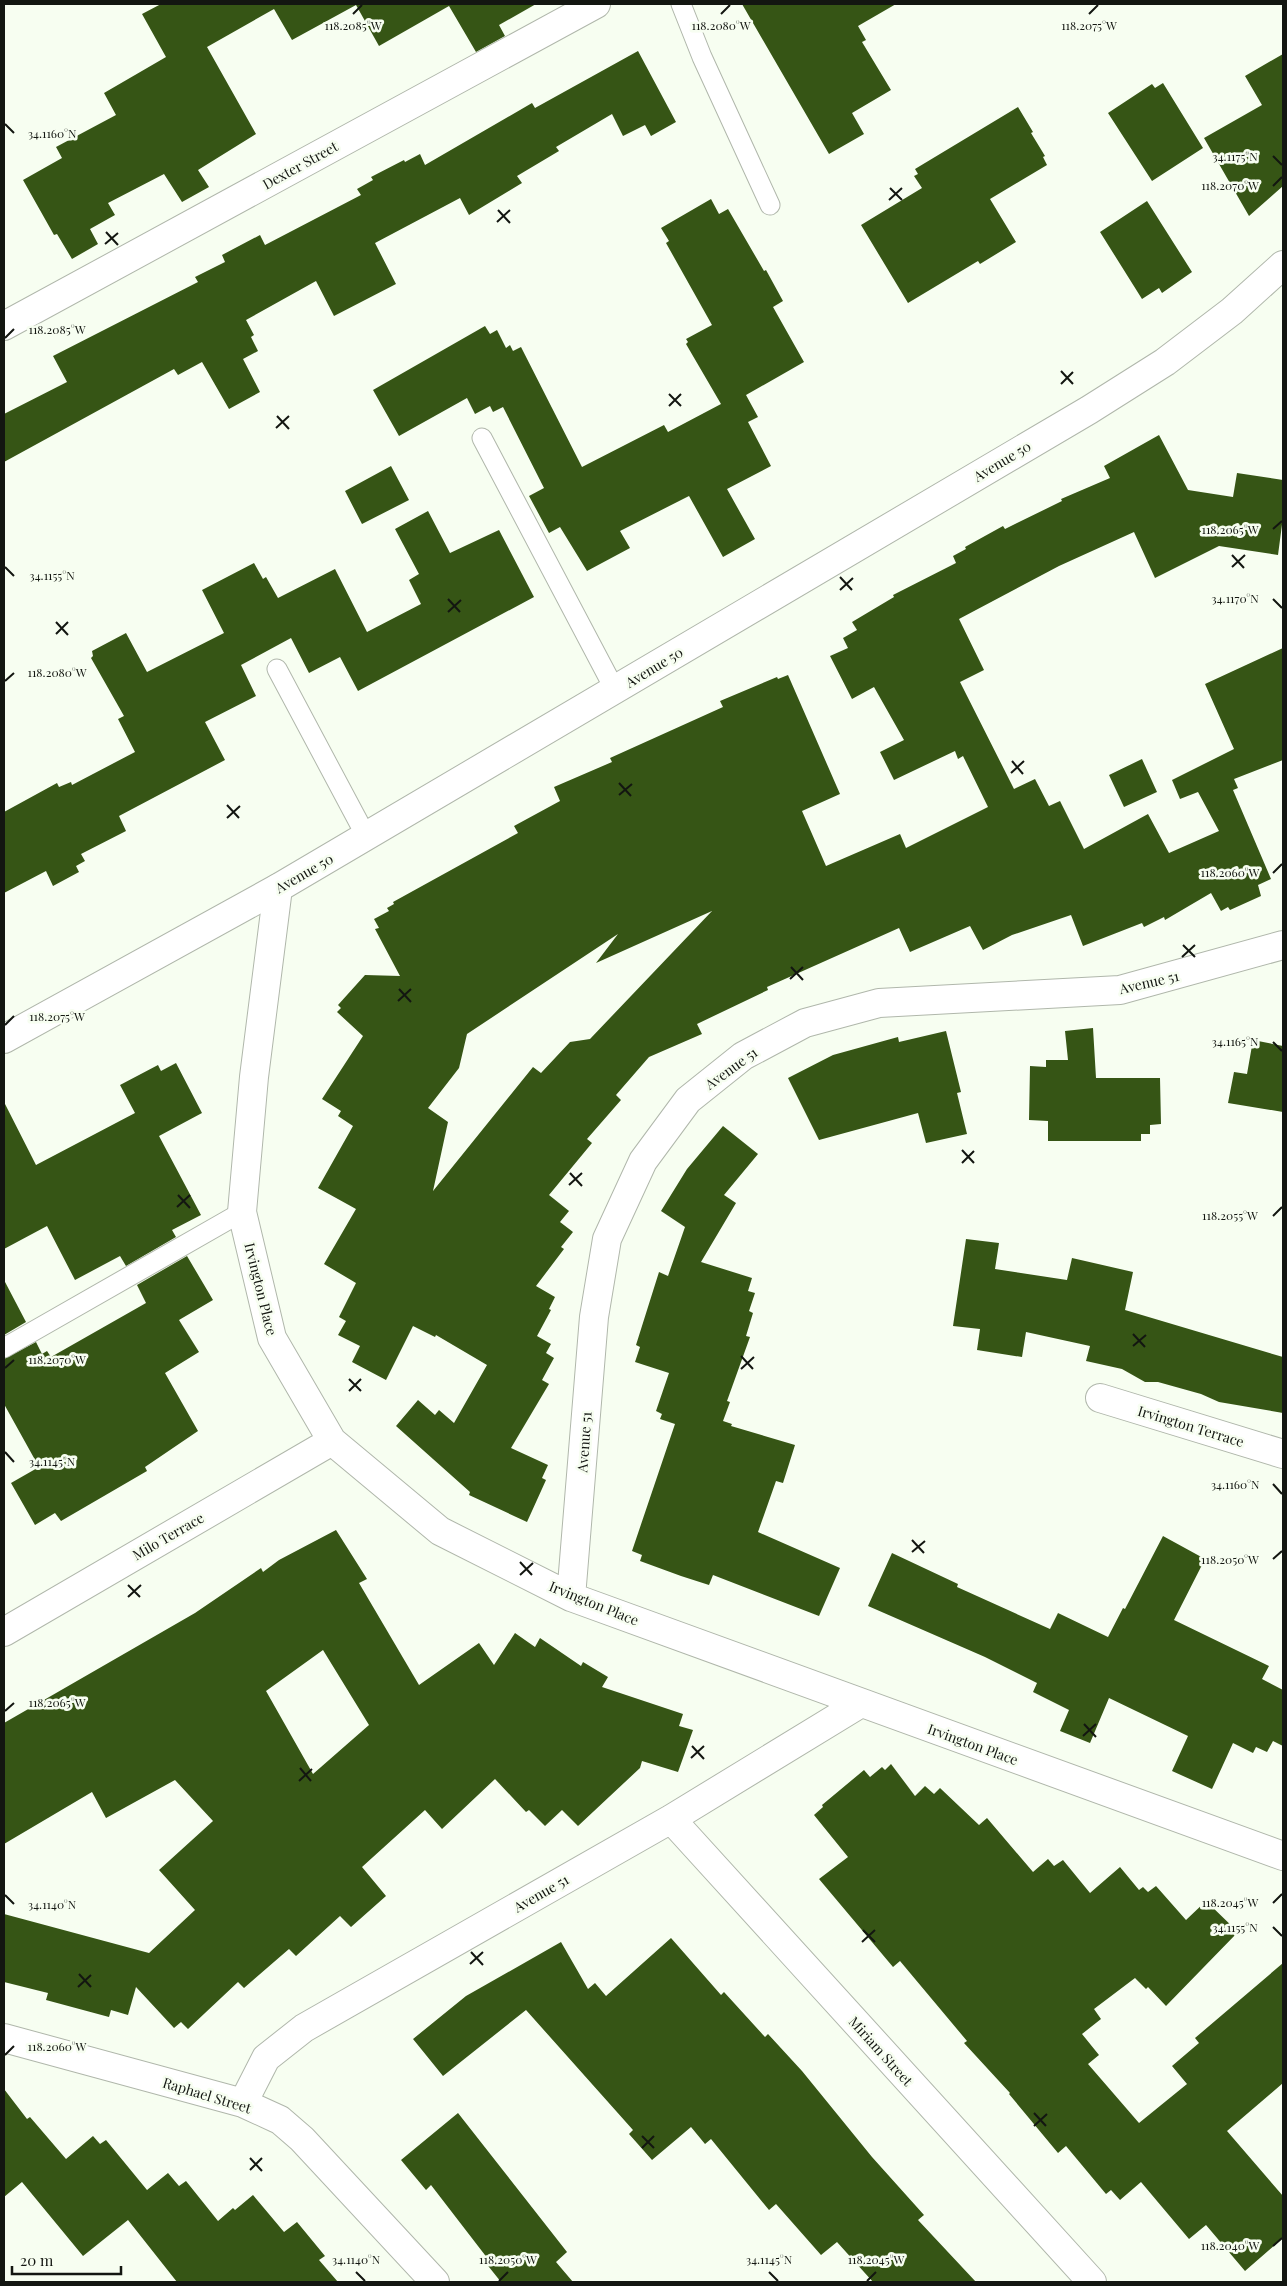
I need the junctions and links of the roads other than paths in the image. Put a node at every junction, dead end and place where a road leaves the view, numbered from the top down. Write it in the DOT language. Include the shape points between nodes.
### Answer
graph roads {
  1 [pos="596,4"];
  2 [pos="681,4"];
  3 [pos="770,205"];
  4 [pos="1283,265"];
  5 [pos="4,326"];
  6 [pos="482,438"];
  7 [pos="277,669"];
  8 [pos="615,690"];
  9 [pos="366,836"];
  10 [pos="278,888"];
  11 [pos="1283,944"];
  12 [pos="4,1039"];
  13 [pos="242,1212"];
  14 [pos="4,1348"];
  15 [pos="1100,1398"];
  16 [pos="332,1441"];
  17 [pos="1283,1454"];
  18 [pos="571,1597"];
  19 [pos="4,1632"];
  20 [pos="861,1703"];
  21 [pos="671,1819"];
  22 [pos="1283,1856"];
  23 [pos="4,2038"];
  24 [pos="243,2104"];
  25 [pos="435,2282"];
  26 [pos="1092,2282"];
  1 -- 5 [label="street, Dexter Street"];
  2 -- 3 [label="lane"];
  4 -- 8 [label="street, Avenue 50" via="1232,311 1165,362"];
  6 -- 8 [label="lane"];
  7 -- 9 [label="lane"];
  8 -- 9 [label="street, Avenue 50"];
  9 -- 10 [label="street, Avenue 50"];
  10 -- 12 [label="street, Avenue 50"];
  10 -- 13 [label="street, Irvington Place" via="254,1077"];
  11 -- 18 [label="street, Avenue 51" via="1120,990 879,1003 805,1023 743,1056 688,1100 643,1161 607,1239 594,1317"];
  13 -- 14 [label="lane"];
  13 -- 16 [label="street, Irvington Place" via="272,1338"];
  15 -- 17 [label="street, Irvington Terrace"];
  16 -- 18 [label="street, Irvington Place" via="440,1531"];
  16 -- 19 [label="street, Milo Terrace"];
  18 -- 20 [label="street, Irvington Place"];
  20 -- 21 [label="street, Avenue 51"];
  20 -- 22 [label="street, Irvington Place"];
  21 -- 24 [label="street, Avenue 51" via="304,2028 266,2058"];
  21 -- 26 [label="street, Miriam Street"];
  23 -- 24 [label="street, Raphael Street"];
  24 -- 25 [label="street, Raphael Street" via="280,2120 302,2139"];
}
